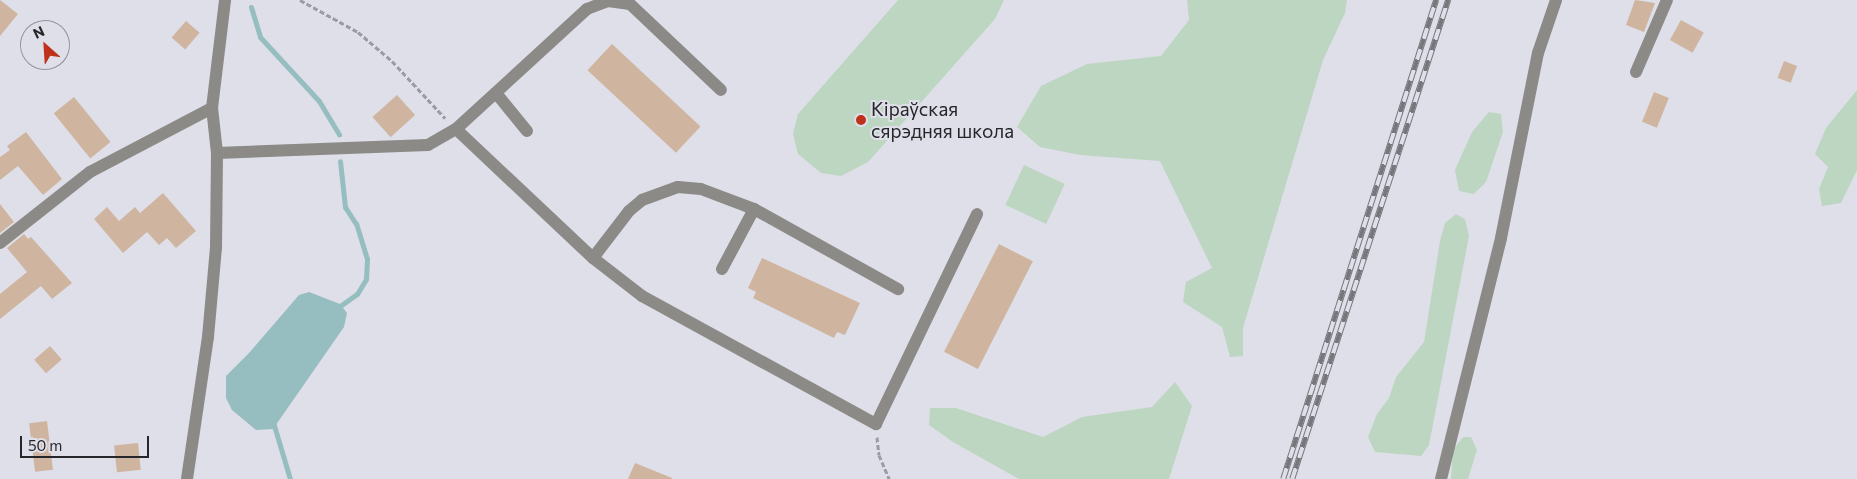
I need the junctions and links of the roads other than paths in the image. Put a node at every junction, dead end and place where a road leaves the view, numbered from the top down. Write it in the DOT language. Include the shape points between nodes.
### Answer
graph roads {
  1 [pos="225,0"];
  2 [pos="1556,0"];
  3 [pos="1667,0"];
  4 [pos="1636,72"];
  5 [pos="721,90"];
  6 [pos="496,93"];
  7 [pos="212,108"];
  8 [pos="456,129"];
  9 [pos="527,132"];
  10 [pos="217,153"];
  11 [pos="754,209"];
  12 [pos="977,214"];
  13 [pos="0,243"];
  14 [pos="593,258"];
  15 [pos="722,269"];
  16 [pos="898,289"];
  17 [pos="187,479"];
  18 [pos="1441,479"];
  1 -- 7 [label="street"];
  2 -- 18 [label="street" via="1538,52 1502,238"];
  3 -- 4 [label="street"];
  5 -- 6 [label="street" via="630,4 608,1 586,10"];
  6 -- 8 [label="street"];
  6 -- 9 [label="street"];
  7 -- 10 [label="street"];
  7 -- 13 [label="street" via="90,172"];
  8 -- 10 [label="street" via="428,145"];
  8 -- 14 [label="street"];
  10 -- 17 [label="street" via="216,248 208,337"];
  11 -- 14 [label="street" via="701,189 678,187 657,192 629,211"];
  11 -- 15 [label="street"];
  11 -- 16 [label="street"];
  12 -- 14 [label="street" via="876,424 642,296"];
}
